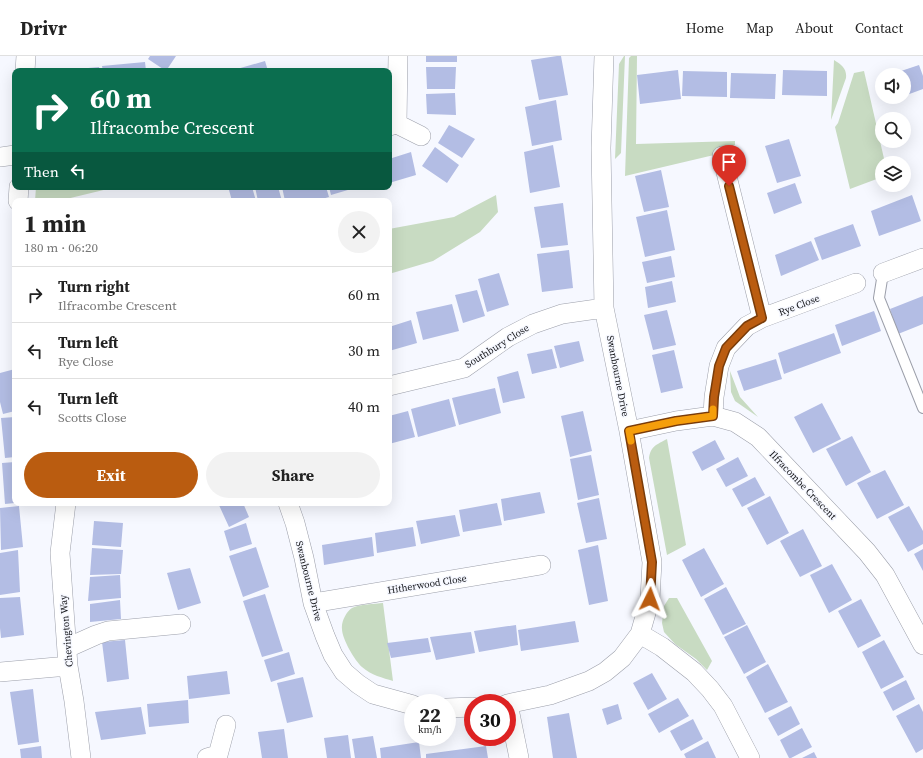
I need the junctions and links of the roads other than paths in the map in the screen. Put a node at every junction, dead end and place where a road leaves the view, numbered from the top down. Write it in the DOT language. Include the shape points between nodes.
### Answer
graph roads {
  1 [pos="26,56"];
  2 [pos="398,56"];
  3 [pos="604,56"];
  4 [pos="25,68"];
  5 [pos="393,125"];
  6 [pos="421,136"];
  7 [pos="12,155"];
  8 [pos="722,156"];
  9 [pos="0,157"];
  10 [pos="923,258"];
  11 [pos="883,273"];
  12 [pos="856,283"];
  13 [pos="604,308"];
  14 [pos="762,318"];
  15 [pos="392,385"];
  16 [pos="923,408"];
  17 [pos="713,416"];
  18 [pos="629,431"];
  19 [pos="66,506"];
  20 [pos="289,506"];
  21 [pos="541,565"];
  22 [pos="313,603"];
  23 [pos="181,624"];
  24 [pos="640,634"];
  25 [pos="923,645"];
  26 [pos="67,657"];
  27 [pos="0,672"];
  28 [pos="516,702"];
  29 [pos="404,703"];
  30 [pos="226,725"];
  31 [pos="516,744"];
  32 [pos="81,758"];
  33 [pos="207,758"];
  34 [pos="519,758"];
  35 [pos="750,758"];
  1 -- 4 [label="street"];
  2 -- 5 [label="street"];
  3 -- 13 [label="street, Swanbourne Drive" via="601,155"];
  5 -- 6 [label="street"];
  7 -- 9 [label="street"];
  8 -- 14 [label="street"];
  10 -- 11 [label="street"];
  11 -- 16 [label="lane" via="879,298"];
  12 -- 14 [label="street, Rye Close"];
  13 -- 15 [label="street, Southbury Close" via="562,314 533,324 508,337 464,368"];
  13 -- 18 [label="street, Swanbourne Drive"];
  14 -- 17 [label="street, Rye Close" via="747,326 726,348 719,366"];
  17 -- 18 [label="street, Ilfracombe Crescent"];
  17 -- 25 [label="street, Ilfracombe Crescent" via="735,422 758,438 867,552 885,575"];
  18 -- 24 [label="street, Swanbourne Drive" via="652,562 650,599"];
  19 -- 26 [label="street, Chevington Way" via="60,552"];
  20 -- 22 [label="street, Swanbourne Drive" via="304,558"];
  21 -- 22 [label="street, Hitherwood Close"];
  22 -- 29 [label="street, Swanbourne Drive" via="333,655 344,672 373,694"];
  23 -- 26 [label="street" via="96,634"];
  24 -- 28 [label="street, Swanbourne Drive" via="622,658 589,681 550,695"];
  24 -- 35 [label="street" via="662,646 710,689"];
  26 -- 27 [label="street"];
  26 -- 32 [label="street, Chevington Way"];
  30 -- 33 [label="street" via="218,756"];
  31 -- 34 [label="street"];
}
